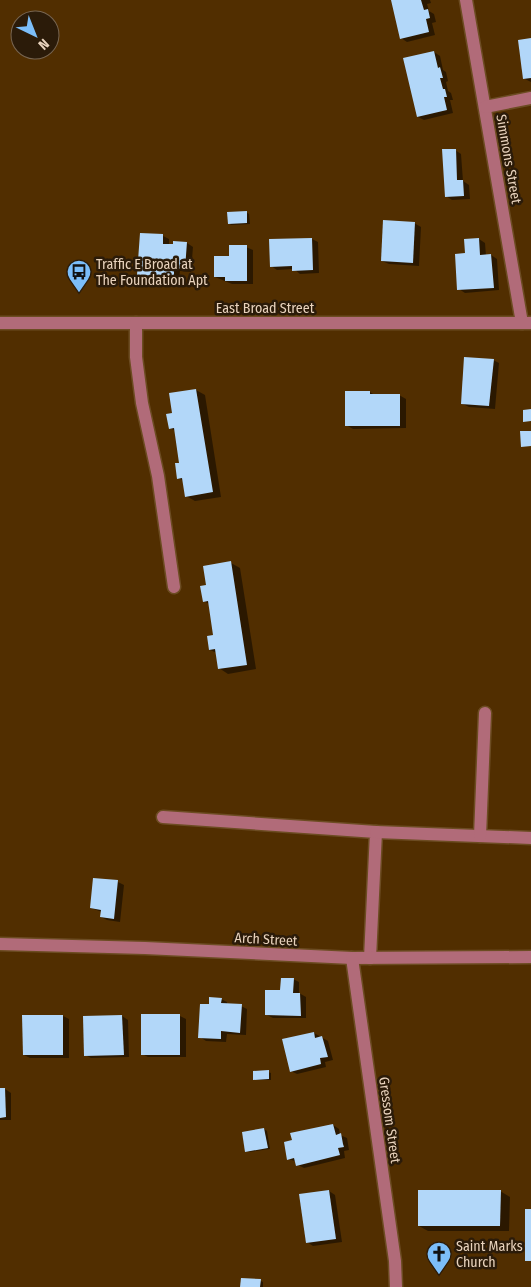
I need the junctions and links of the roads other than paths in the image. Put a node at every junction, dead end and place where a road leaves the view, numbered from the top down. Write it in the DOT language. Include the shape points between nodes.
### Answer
graph roads {
  1 [pos="466,0"];
  2 [pos="531,98"];
  3 [pos="485,106"];
  4 [pos="0,323"];
  5 [pos="136,323"];
  6 [pos="527,323"];
  7 [pos="174,587"];
  8 [pos="484,713"];
  9 [pos="163,817"];
  10 [pos="376,832"];
  11 [pos="480,836"];
  12 [pos="531,838"];
  13 [pos="0,944"];
  14 [pos="531,957"];
  15 [pos="352,958"];
  16 [pos="370,958"];
  17 [pos="396,1287"];
  1 -- 3 [label="street, Simmons Street"];
  2 -- 3 [label="street"];
  3 -- 6 [label="street, Simmons Street"];
  4 -- 5 [label="street, East Broad Street"];
  5 -- 6 [label="street, East Broad Street"];
  5 -- 7 [label="street" via="136,357 142,403 158,476"];
  8 -- 11 [label="street"];
  9 -- 10 [label="street"];
  10 -- 11 [label="street"];
  10 -- 16 [label="street"];
  11 -- 12 [label="street"];
  13 -- 15 [label="street, Arch Street"];
  14 -- 16 [label="street, Arch Street"];
  15 -- 16 [label="street, Arch Street"];
  15 -- 17 [label="street, Gressom Street"];
}
